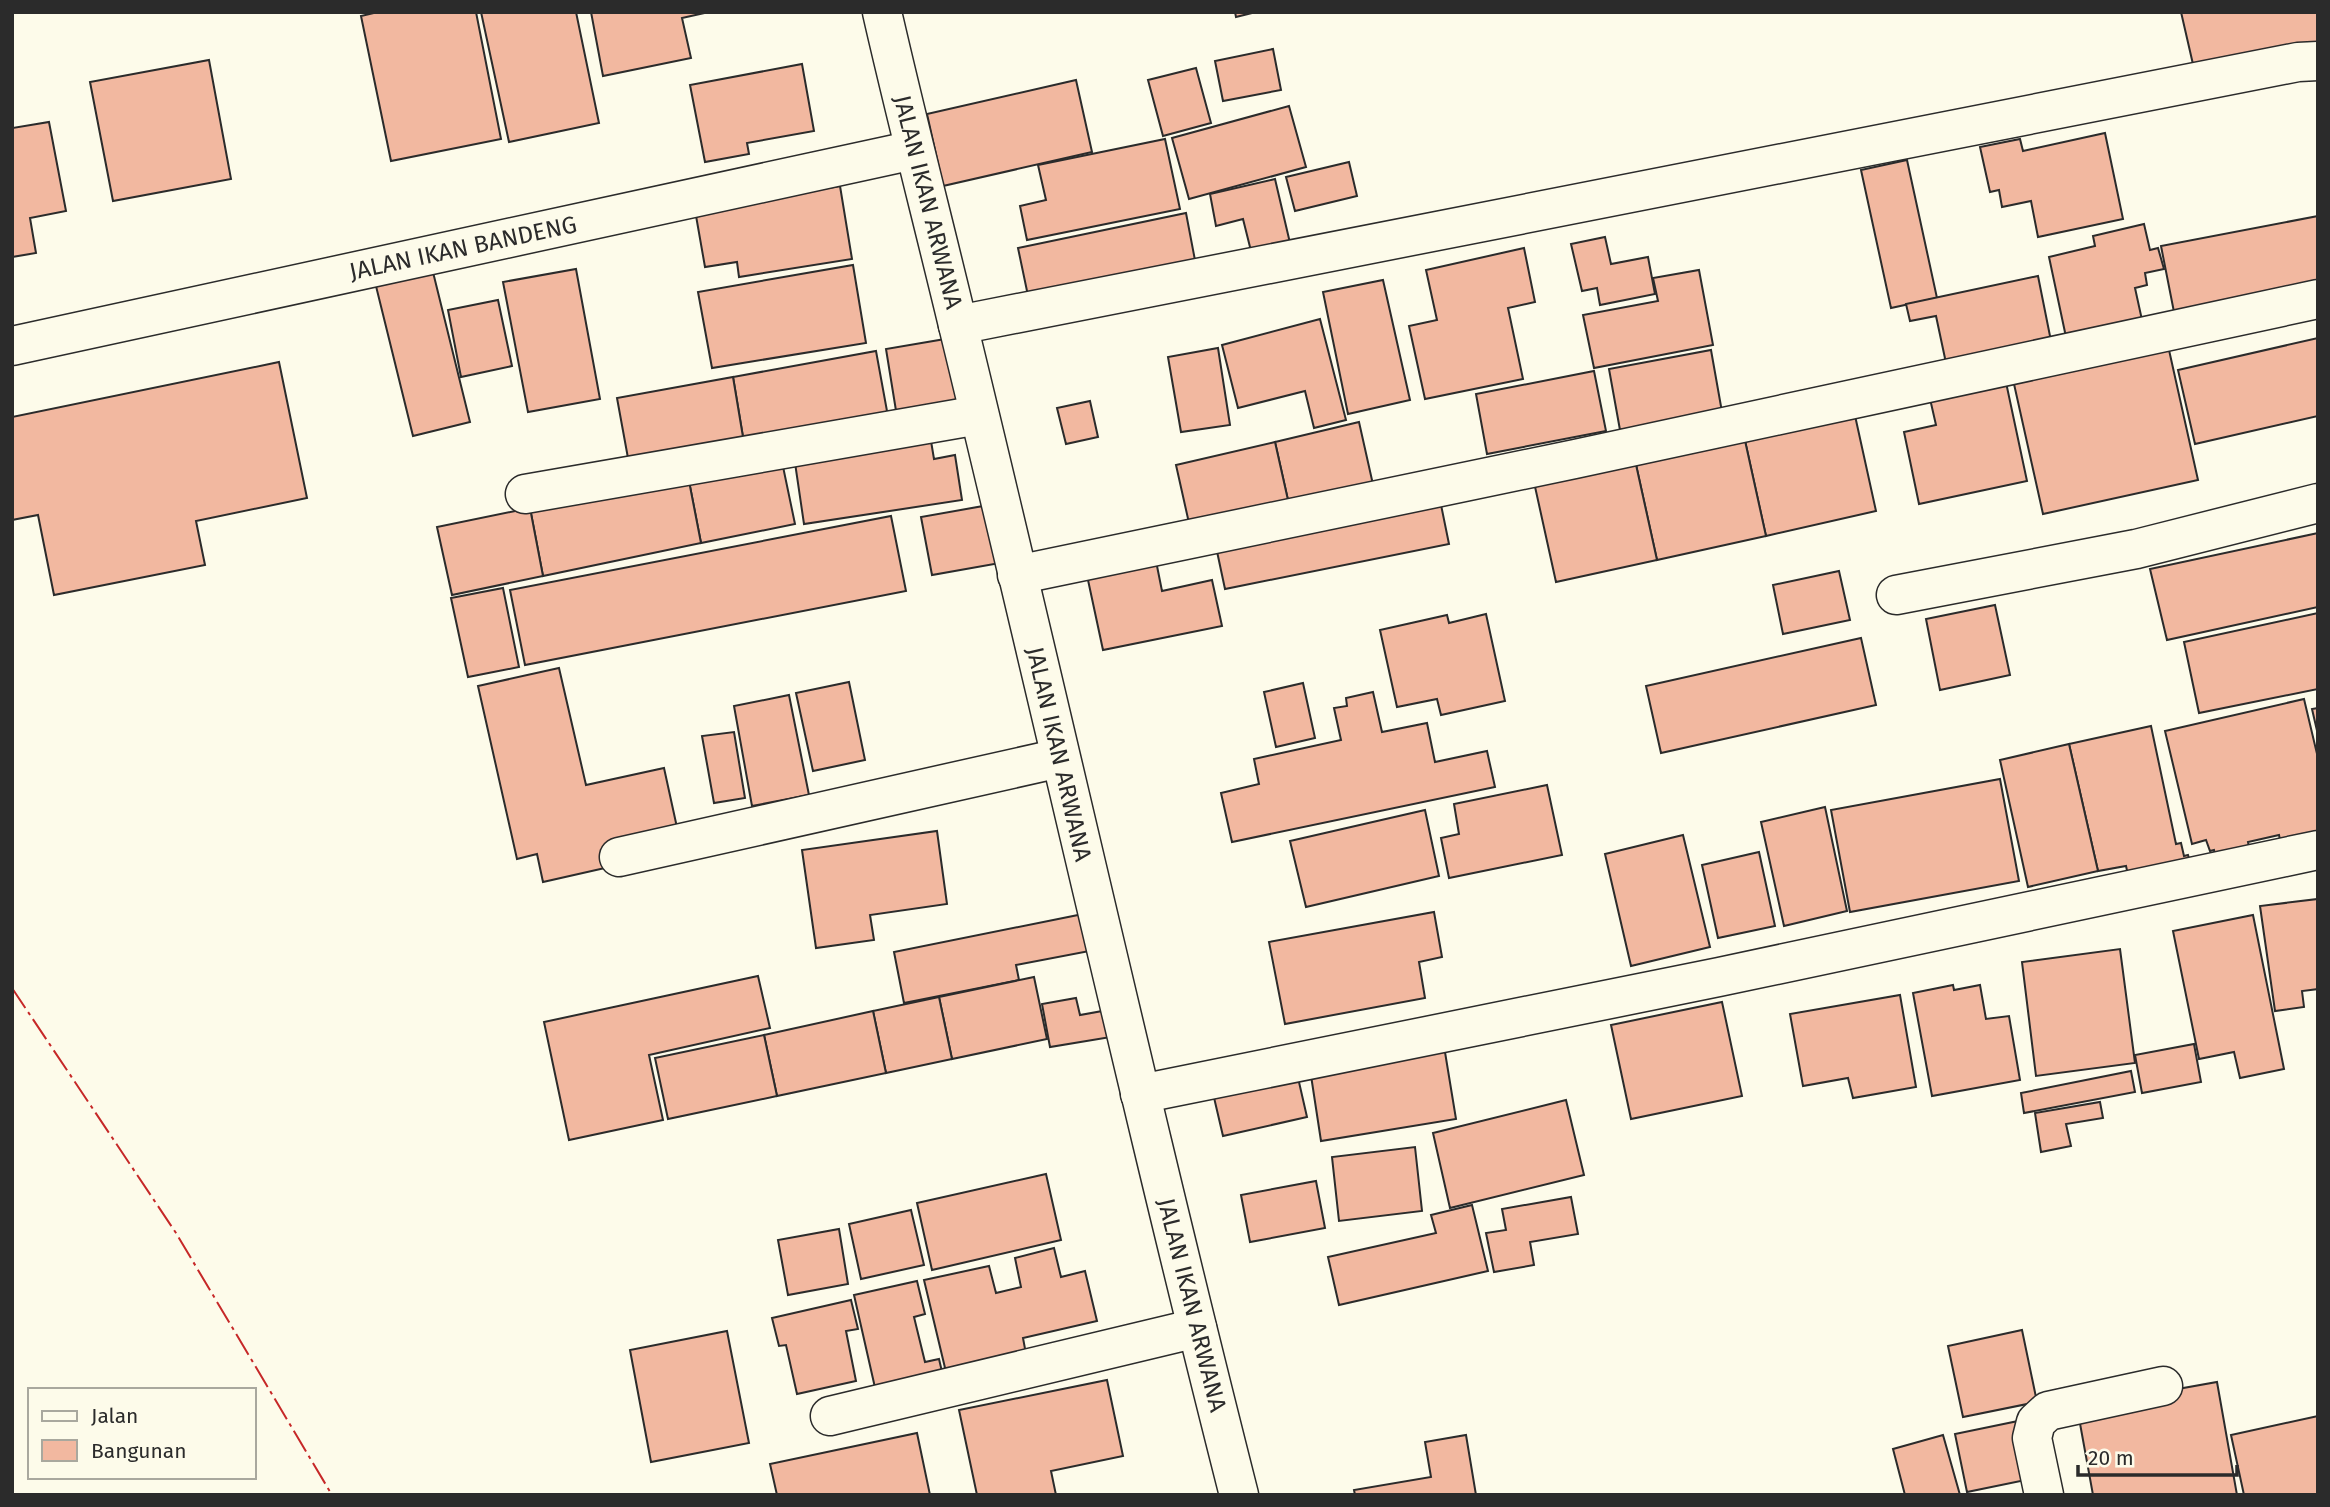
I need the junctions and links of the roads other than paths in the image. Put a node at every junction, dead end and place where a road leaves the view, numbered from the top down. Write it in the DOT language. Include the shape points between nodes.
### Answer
graph roads {
  1 [pos="882,12"];
  2 [pos="2318,61"];
  3 [pos="914,150"];
  4 [pos="2318,299"];
  5 [pos="958,325"];
  6 [pos="12,346"];
  7 [pos="979,415"];
  8 [pos="525,494"];
  9 [pos="2318,503"];
  10 [pos="1017,575"];
  11 [pos="1896,595"];
  12 [pos="1060,758"];
  13 [pos="2318,850"];
  14 [pos="619,857"];
  15 [pos="1140,1094"];
  16 [pos="1197,1328"];
  17 [pos="2163,1386"];
  18 [pos="830,1416"];
  19 [pos="1239,1495"];
  20 [pos="2044,1495"];
  1 -- 3 [label="street, JALAN IKAN ARWANA"];
  2 -- 5 [label="street"];
  3 -- 5 [label="street, JALAN IKAN ARWANA"];
  3 -- 6 [label="street, JALAN IKAN BANDENG"];
  4 -- 10 [label="street"];
  5 -- 7 [label="street, JALAN IKAN ARWANA"];
  7 -- 8 [label="street"];
  7 -- 10 [label="street, JALAN IKAN ARWANA"];
  9 -- 11 [label="street" via="2136,550"];
  10 -- 12 [label="street, JALAN IKAN ARWANA"];
  12 -- 14 [label="street"];
  12 -- 15 [label="street, JALAN IKAN ARWANA"];
  13 -- 15 [label="street"];
  15 -- 16 [label="street, JALAN IKAN ARWANA"];
  16 -- 18 [label="street"];
  16 -- 19 [label="street, JALAN IKAN ARWANA"];
  17 -- 20 [label="street" via="2048,1411 2036,1423 2032,1438"];
}
